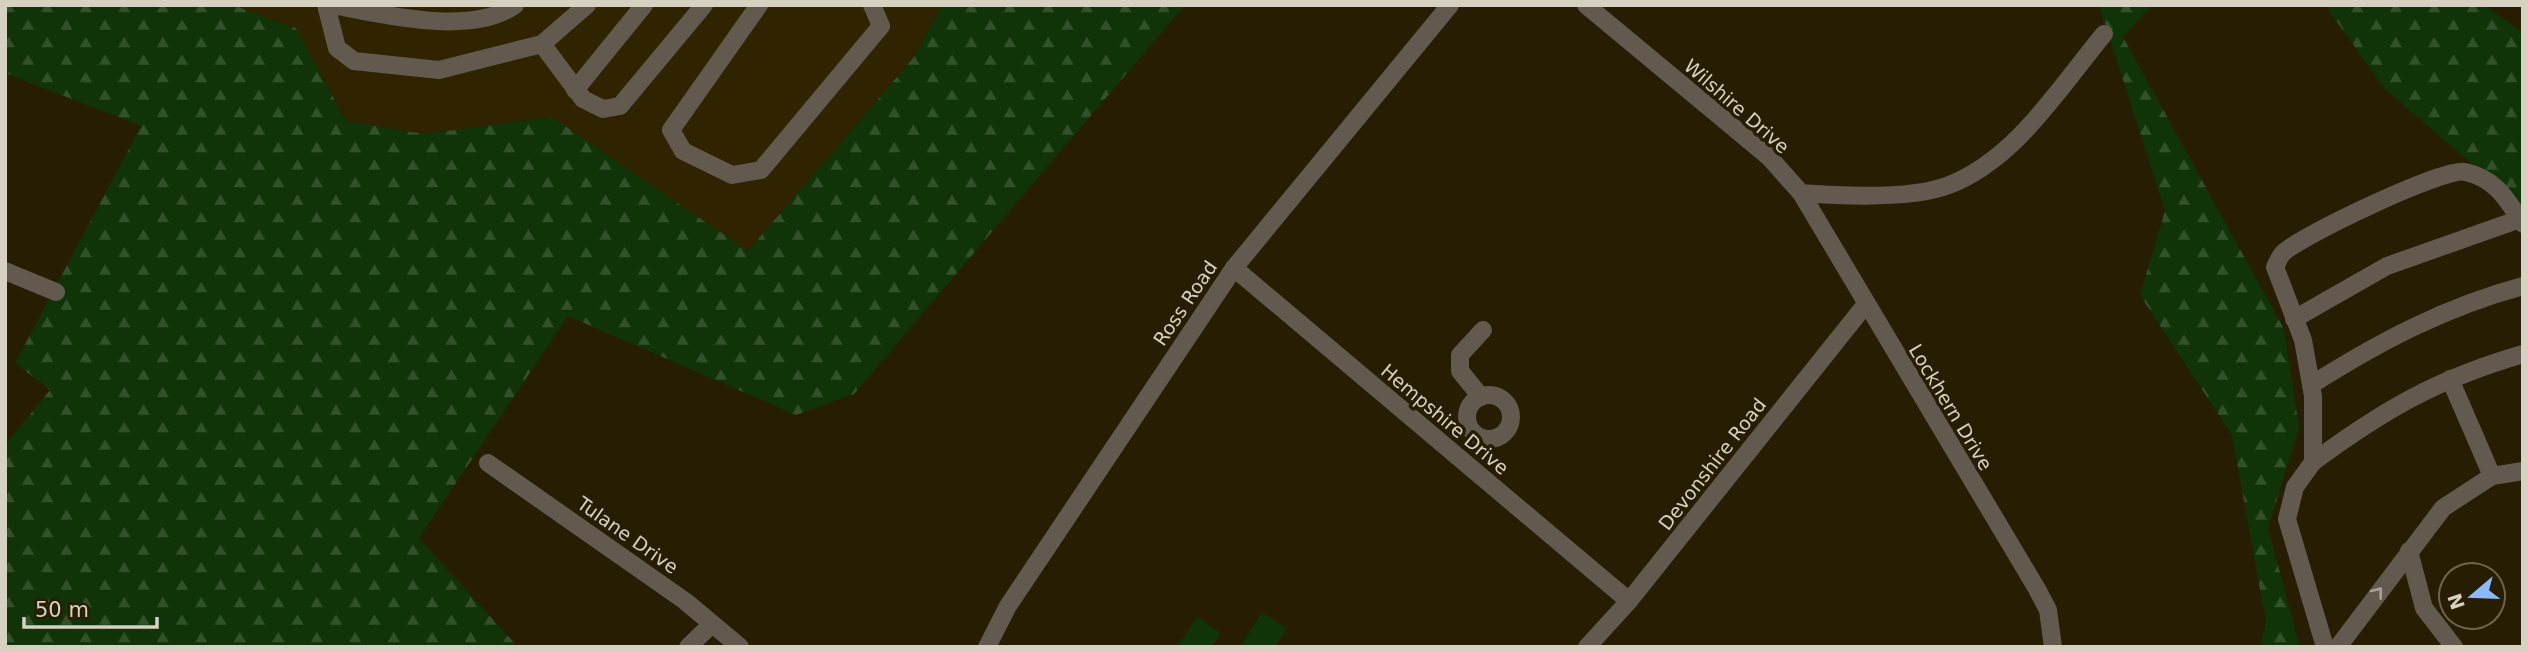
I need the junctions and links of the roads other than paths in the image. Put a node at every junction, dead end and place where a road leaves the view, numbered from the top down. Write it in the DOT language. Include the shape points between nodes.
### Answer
graph roads {
  1 [pos="326,5"];
  2 [pos="332,5"];
  3 [pos="514,5"];
  4 [pos="587,5"];
  5 [pos="644,5"];
  6 [pos="704,5"];
  7 [pos="759,5"];
  8 [pos="872,5"];
  9 [pos="1450,5"];
  10 [pos="1586,5"];
  11 [pos="2104,34"];
  12 [pos="542,44"];
  13 [pos="575,90"];
  14 [pos="1801,194"];
  15 [pos="2521,221"];
  16 [pos="1234,268"];
  17 [pos="5,271"];
  18 [pos="2523,286"];
  19 [pos="57,292"];
  20 [pos="1866,304"];
  21 [pos="2294,319"];
  22 [pos="1483,330"];
  23 [pos="2523,354"];
  24 [pos="2450,379"];
  25 [pos="2311,385"];
  26 [pos="1481,397"];
  27 [pos="1476,437"];
  28 [pos="1458,457"];
  29 [pos="2314,462"];
  30 [pos="488,463"];
  31 [pos="2523,471"];
  32 [pos="2492,475"];
  33 [pos="2409,551"];
  34 [pos="1629,601"];
  35 [pos="712,624"];
  36 [pos="688,647"];
  37 [pos="740,647"];
  38 [pos="987,647"];
  39 [pos="1587,647"];
  40 [pos="2053,647"];
  41 [pos="2325,647"];
  42 [pos="2338,647"];
  43 [pos="2454,647"];
  1 -- 12 [label="street" via="337,48 354,61 439,70"];
  2 -- 3 [label="street" via="434,22 477,19"];
  4 -- 12 [label="street"];
  5 -- 13 [label="street"];
  6 -- 13 [label="street" via="620,106 603,109"];
  7 -- 8 [label="street" via="671,130 683,151 732,175 761,170 881,26"];
  9 -- 16 [label="street, Ross Road"];
  10 -- 14 [label="street, Wilshire Drive" via="1769,157"];
  11 -- 14 [label="street" via="2024,131 1992,162 1948,186 1898,194"];
  12 -- 13 [label="street"];
  14 -- 20 [label="street, Lockhern Drive"];
  15 -- 21 [label="street" via="2387,266"];
  15 -- 21 [label="street" via="2501,190 2483,177 2461,170 2413,186 2283,253 2275,267"];
  16 -- 28 [label="street, Hempshire Drive"];
  16 -- 38 [label="street, Ross Road" via="1008,606"];
  17 -- 19 [label="street"];
  18 -- 25 [label="street" via="2427,319 2374,344"];
  20 -- 34 [label="street, Devonshire Road"];
  20 -- 40 [label="street, Lockhern Drive" via="2037,589 2048,610"];
  21 -- 25 [label="street"];
  22 -- 26 [label="street" via="1460,355 1460,371"];
  23 -- 24 [label="street"];
  24 -- 29 [label="street" via="2413,395"];
  24 -- 32 [label="street"];
  25 -- 29 [label="street"];
  26 -- 27 [label="street" via="1471,405 1467,418"];
  26 -- 27 [label="street" via="1501,398 1509,409 1510,423 1496,438"];
  27 -- 28 [label="street"];
  28 -- 34 [label="street, Hempshire Drive"];
  29 -- 41 [label="street" via="2295,487 2287,519"];
  30 -- 35 [label="street, Tulane Drive"];
  31 -- 32 [label="street"];
  32 -- 33 [label="street" via="2443,508"];
  42 -- 33 [label="street, one-way"];
  33 -- 43 [label="street" via="2424,608"];
  34 -- 39 [label="street, Devonshire Road"];
  35 -- 36 [label="street"];
  35 -- 37 [label="street, Tulane Drive"];
}
